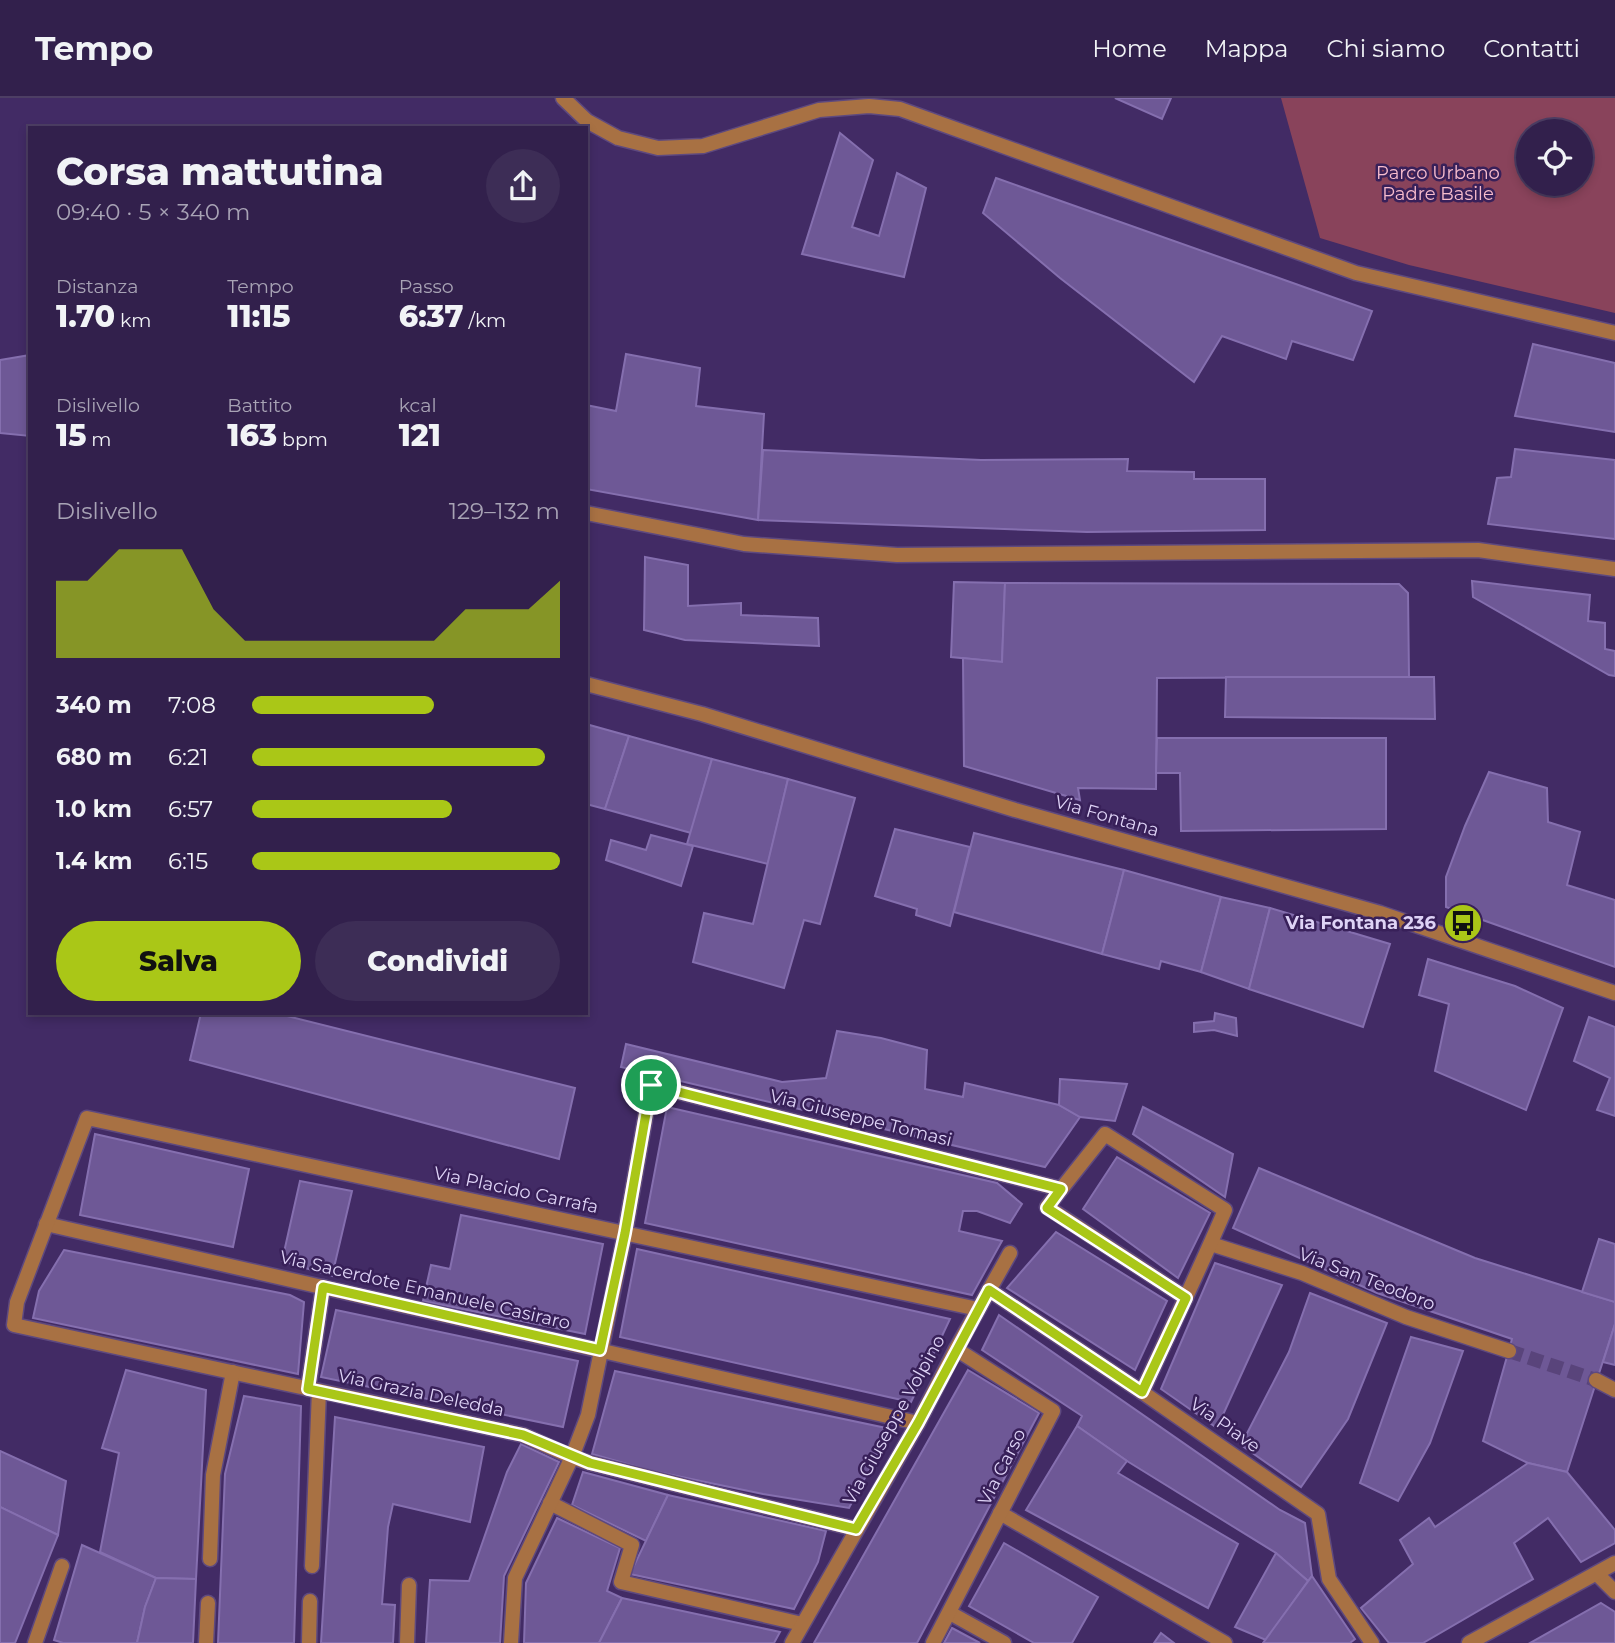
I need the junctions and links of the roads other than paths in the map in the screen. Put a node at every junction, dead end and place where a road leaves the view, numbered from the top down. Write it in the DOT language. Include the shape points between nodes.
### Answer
graph roads {
  1 [pos="563,98"];
  2 [pos="1615,332"];
  3 [pos="588,513"];
  4 [pos="1615,569"];
  5 [pos="588,685"];
  6 [pos="1615,993"];
  7 [pos="1061,1189"];
  8 [pos="46,1224"];
  9 [pos="625,1233"];
  10 [pos="1210,1244"];
  11 [pos="1010,1253"];
  12 [pos="323,1287"];
  13 [pos="989,1290"];
  14 [pos="1186,1298"];
  15 [pos="978,1310"];
  16 [pos="956,1349"];
  17 [pos="600,1350"];
  18 [pos="1509,1351"];
  19 [pos="233,1372"];
  20 [pos="1596,1380"];
  21 [pos="313,1390"];
  22 [pos="1615,1390"];
  23 [pos="1142,1392"];
  24 [pos="918,1423"];
  25 [pos="572,1457"];
  26 [pos="550,1503"];
  27 [pos="1000,1513"];
  28 [pos="856,1529"];
  29 [pos="210,1559"];
  30 [pos="1615,1563"];
  31 [pos="62,1566"];
  32 [pos="312,1566"];
  33 [pos="1597,1574"];
  34 [pos="410,1585"];
  35 [pos="1615,1592"];
  36 [pos="310,1601"];
  37 [pos="208,1603"];
  38 [pos="950,1614"];
  39 [pos="802,1624"];
  40 [pos="1473,1642"];
  41 [pos="35,1643"];
  42 [pos="206,1643"];
  43 [pos="309,1643"];
  44 [pos="407,1643"];
  45 [pos="511,1643"];
  46 [pos="792,1643"];
  47 [pos="933,1643"];
  48 [pos="1004,1643"];
  49 [pos="1225,1643"];
  50 [pos="1372,1643"];
  1 -- 2 [label="street" via="587,121 618,138 658,148 703,146 818,110 900,109 1356,274"];
  3 -- 4 [label="street" via="744,544 897,555 1478,551"];
  5 -- 6 [label="street, Via Fontana" via="1380,913"];
  7 -- 9 [label="street, Via Giuseppe Tomasi" via="651,1085"];
  7 -- 10 [label="street" via="1105,1133 1225,1210"];
  7 -- 14 [label="street" via="1047,1208"];
  8 -- 9 [label="street, Via Placido Carrafa" via="87,1118"];
  8 -- 12 [label="street, Via Sacerdote Emanuele Casiraro"];
  8 -- 19 [label="street, Via Grazia Deledda" via="17,1302 14,1325"];
  9 -- 15 [label="street, Via Placido Carrafa"];
  9 -- 17 [label="street"];
  10 -- 14 [label="street"];
  10 -- 18 [label="street, Via San Teodoro" via="1302,1273 1406,1317"];
  11 -- 13 [label="street, Via Giuseppe Volpino"];
  12 -- 17 [label="street, Via Sacerdote Emanuele Casiraro"];
  12 -- 21 [label="street"];
  13 -- 15 [label="street, Via Giuseppe Volpino"];
  13 -- 23 [label="street, Via Piave"];
  14 -- 23 [label="street"];
  15 -- 16 [label="street, Via Giuseppe Volpino"];
  16 -- 24 [label="street, Via Giuseppe Volpino"];
  16 -- 27 [label="street, Via Carso" via="1053,1411"];
  17 -- 24 [label="street, Via Sacerdote Emanuele Casiraro"];
  17 -- 25 [label="street" via="588,1415"];
  19 -- 21 [label="street, Via Grazia Deledda"];
  19 -- 29 [label="street" via="213,1475"];
  20 -- 22 [label="street"];
  21 -- 25 [label="street, Via Grazia Deledda" via="523,1435"];
  21 -- 32 [label="street"];
  23 -- 50 [label="street, Via Piave" via="1318,1514 1329,1579"];
  24 -- 28 [label="street, Via Giuseppe Volpino"];
  25 -- 26 [label="street"];
  25 -- 28 [label="street, Via Grazia Deledda"];
  26 -- 39 [label="street" via="632,1545 621,1582"];
  26 -- 45 [label="street" via="515,1578"];
  27 -- 38 [label="street, Via Carso"];
  27 -- 49 [label="street"];
  28 -- 39 [label="street, Via Giuseppe Volpino"];
  30 -- 33 [label="street"];
  31 -- 41 [label="street"];
  33 -- 35 [label="street"];
  33 -- 40 [label="street"];
  34 -- 44 [label="street"];
  36 -- 43 [label="street"];
  37 -- 42 [label="street"];
  38 -- 47 [label="street, Via Carso"];
  38 -- 48 [label="street"];
  39 -- 46 [label="street, Via Giuseppe Volpino"];
}
